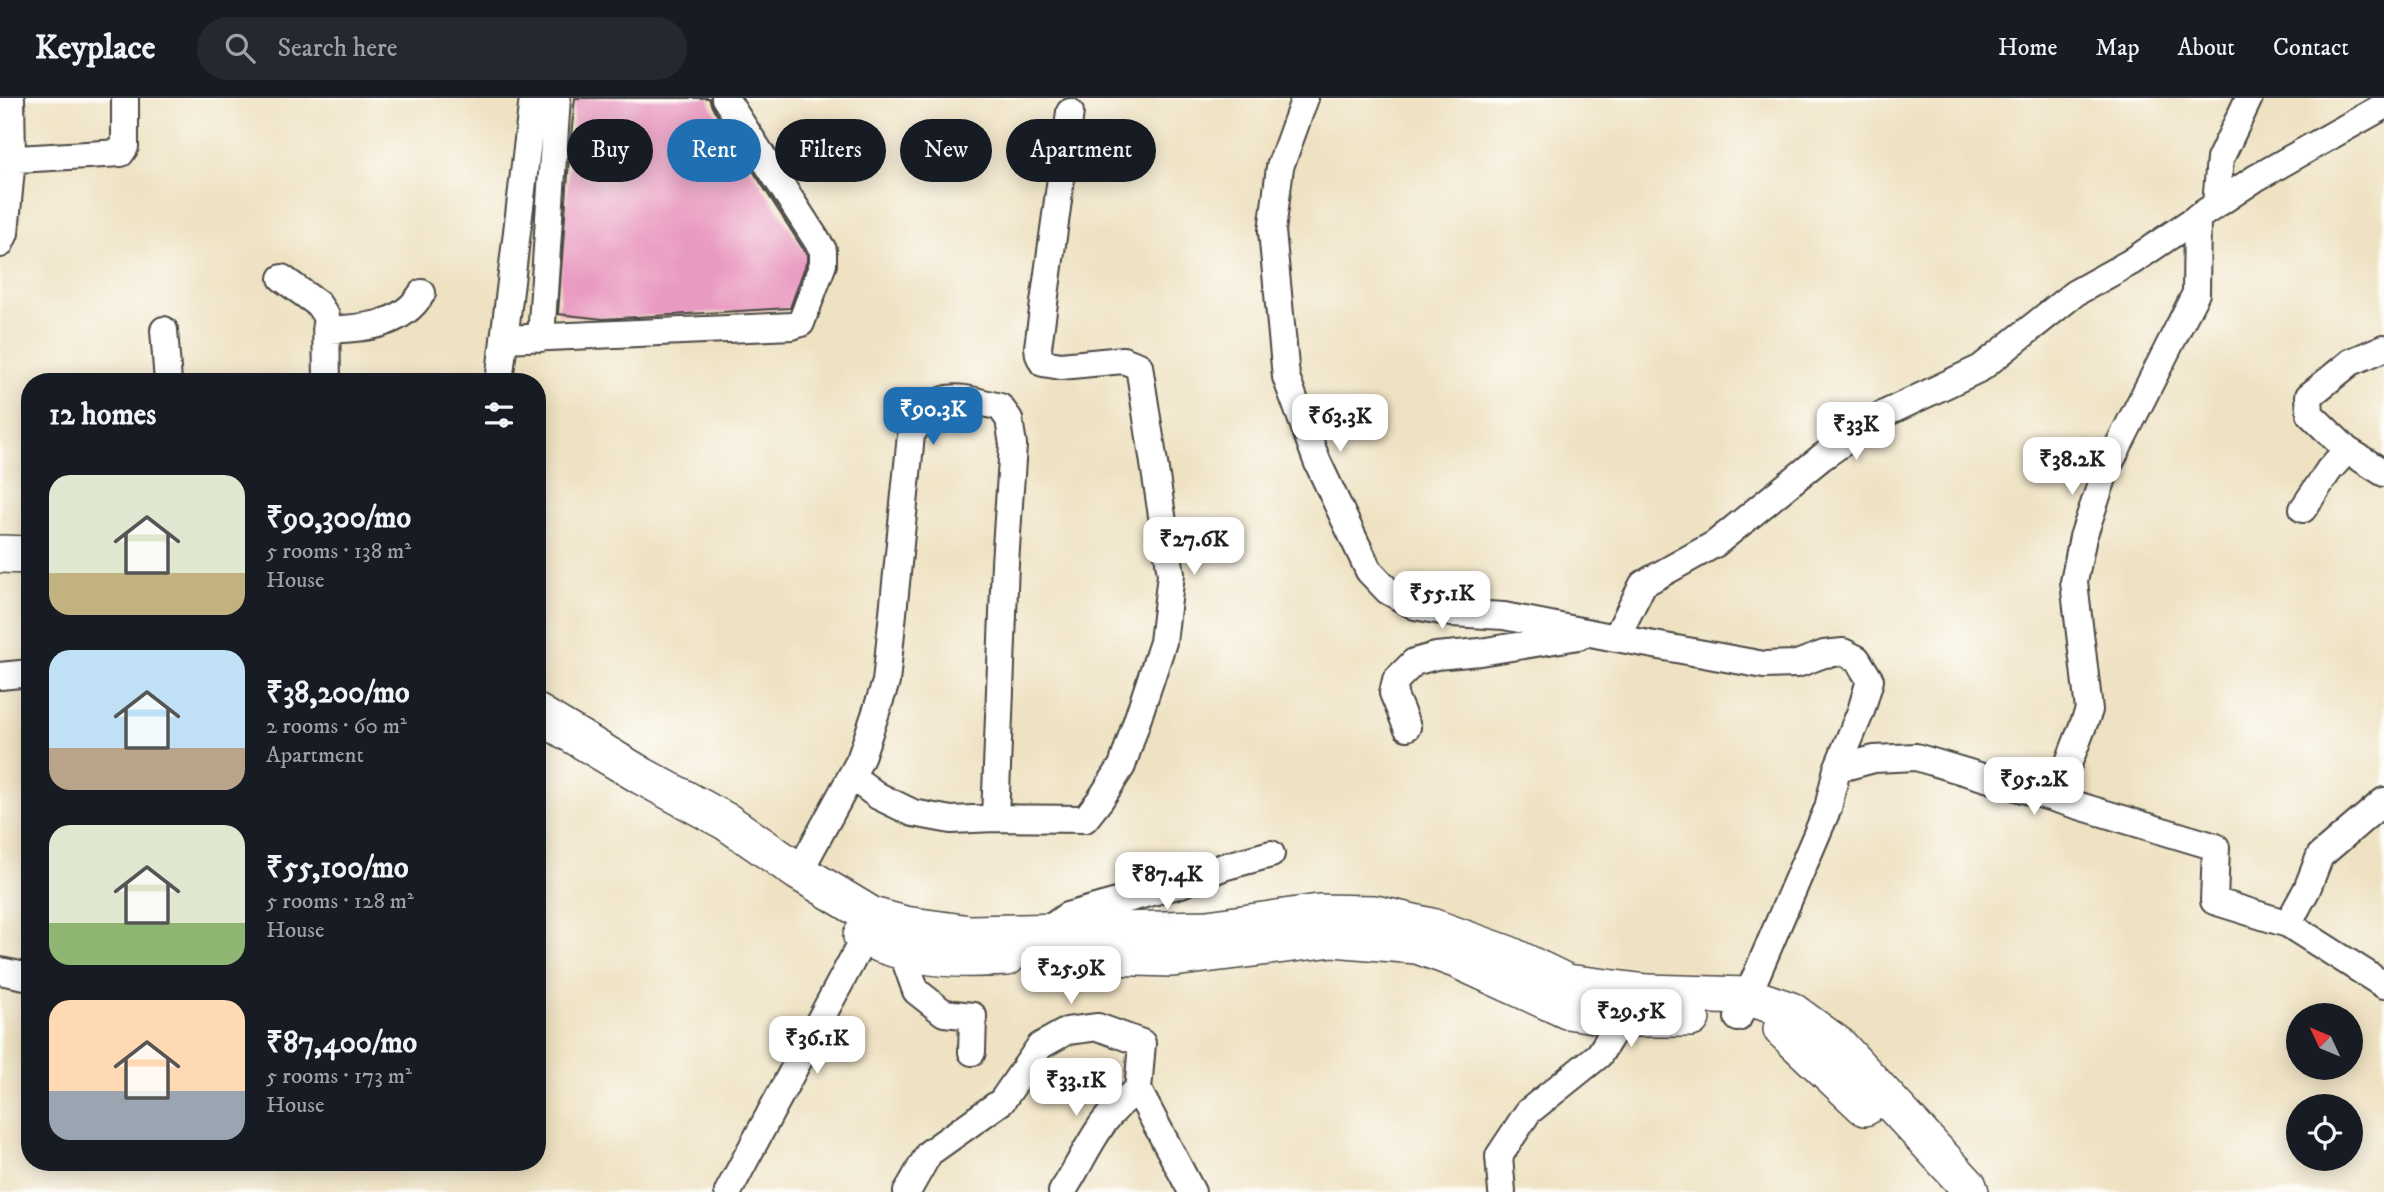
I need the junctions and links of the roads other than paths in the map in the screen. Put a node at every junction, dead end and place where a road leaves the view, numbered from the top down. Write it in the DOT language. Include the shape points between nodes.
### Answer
graph roads {
  1 [pos="11,98"];
  2 [pos="124,98"];
  3 [pos="533,98"];
  4 [pos="557,98"];
  5 [pos="725,98"];
  6 [pos="1305,98"];
  7 [pos="2249,98"];
  8 [pos="2384,106"];
  9 [pos="1070,112"];
  10 [pos="6,159"];
  11 [pos="2207,211"];
  12 [pos="0,244"];
  13 [pos="282,278"];
  14 [pos="422,293"];
  15 [pos="164,330"];
  16 [pos="327,330"];
  17 [pos="541,338"];
  18 [pos="504,339"];
  19 [pos="2384,348"];
  20 [pos="167,373"];
  21 [pos="327,373"];
  22 [pos="500,373"];
  23 [pos="2347,450"];
  24 [pos="2384,473"];
  25 [pos="2303,509"];
  26 [pos="0,554"];
  27 [pos="21,555"];
  28 [pos="0,577"];
  29 [pos="21,578"];
  30 [pos="1606,636"];
  31 [pos="21,674"];
  32 [pos="0,676"];
  33 [pos="546,718"];
  34 [pos="1407,727"];
  35 [pos="546,741"];
  36 [pos="1837,769"];
  37 [pos="851,776"];
  38 [pos="2055,798"];
  39 [pos="2384,802"];
  40 [pos="995,818"];
  41 [pos="1271,854"];
  42 [pos="799,872"];
  43 [pos="2288,924"];
  44 [pos="868,927"];
  45 [pos="1045,932"];
  46 [pos="901,949"];
  47 [pos="0,971"];
  48 [pos="21,975"];
  49 [pos="2384,985"];
  50 [pos="1743,1007"];
  51 [pos="1622,1018"];
  52 [pos="972,1052"];
  53 [pos="1138,1090"];
  54 [pos="728,1192"];
  55 [pos="907,1192"];
  56 [pos="1062,1192"];
  57 [pos="1192,1192"];
  58 [pos="1502,1192"];
  59 [pos="1943,1192"];
  60 [pos="1970,1192"];
  1 -- 10 [label="street"];
  2 -- 10 [label="street" via="125,146 121,153"];
  3 -- 18 [label="street"];
  4 -- 17 [label="street"];
  5 -- 17 [label="street" via="824,250 801,323"];
  6 -- 30 [label="street" via="1280,167 1272,231 1286,377 1317,461 1368,571 1388,591 1415,606 1504,616"];
  7 -- 11 [label="street" via="2220,159"];
  8 -- 11 [label="street"];
  9 -- 40 [label="street" via="1039,355 1043,363 1061,366 1123,360 1139,366 1171,574 1163,642 1122,765 1100,800 1085,819"];
  10 -- 12 [label="street" via="5,233"];
  11 -- 30 [label="street" via="2075,293 1981,368 1882,415 1822,457 1715,544 1643,584"];
  11 -- 38 [label="street" via="2196,293 2105,472 2083,537 2074,582 2089,710"];
  13 -- 16 [label="street" via="317,304 326,316"];
  14 -- 16 [label="street" via="401,316 379,324"];
  15 -- 20 [label="street"];
  16 -- 21 [label="street"];
  17 -- 18 [label="street"];
  18 -- 22 [label="street"];
  19 -- 23 [label="street" via="2351,362 2309,396 2310,414"];
  23 -- 24 [label="street"];
  23 -- 25 [label="street"];
  26 -- 27 [label="highway"];
  28 -- 29 [label="highway"];
  30 -- 34 [label="street" via="1414,662 1396,680 1393,693"];
  30 -- 36 [label="street" via="1764,665 1797,664 1843,652 1857,659 1870,680"];
  31 -- 32 [label="street"];
  33 -- 42 [label="highway" via="727,822"];
  35 -- 44 [label="highway"];
  36 -- 38 [label="street" via="1874,759 1916,757"];
  36 -- 50 [label="street" via="1828,808"];
  37 -- 40 [label="street" via="913,813 951,820"];
  37 -- 40 [label="street" via="886,682 911,435 924,414 947,397 1000,407 1009,419 1013,445"];
  37 -- 42 [label="street"];
  38 -- 43 [label="street" via="2216,847 2214,901"];
  39 -- 43 [label="street" via="2320,856"];
  41 -- 45 [label="street" via="1066,916"];
  42 -- 44 [label="highway"];
  43 -- 49 [label="street"];
  44 -- 45 [label="highway" via="905,925 970,934"];
  44 -- 46 [label="highway"];
  44 -- 54 [label="street"];
  45 -- 50 [label="highway" via="1208,929 1319,913 1374,914 1431,927 1496,950 1567,983"];
  46 -- 51 [label="highway" via="924,956 970,959 1051,954 1173,958 1334,938 1394,943 1458,960 1567,1010"];
  46 -- 52 [label="street" via="916,990 944,1013 973,1016"];
  47 -- 48 [label="street"];
  50 -- 51 [label="highway"];
  50 -- 59 [label="highway" via="1791,1035 1937,1179"];
  50 -- 60 [label="highway" via="1791,1011 1839,1046"];
  51 -- 58 [label="street" via="1599,1055 1528,1112 1499,1156"];
  53 -- 55 [label="street" via="1142,1043 1098,1027 1066,1031 1040,1046 1002,1101 929,1153"];
  53 -- 56 [label="street" via="1121,1101 1094,1133"];
  53 -- 57 [label="street"];
}
